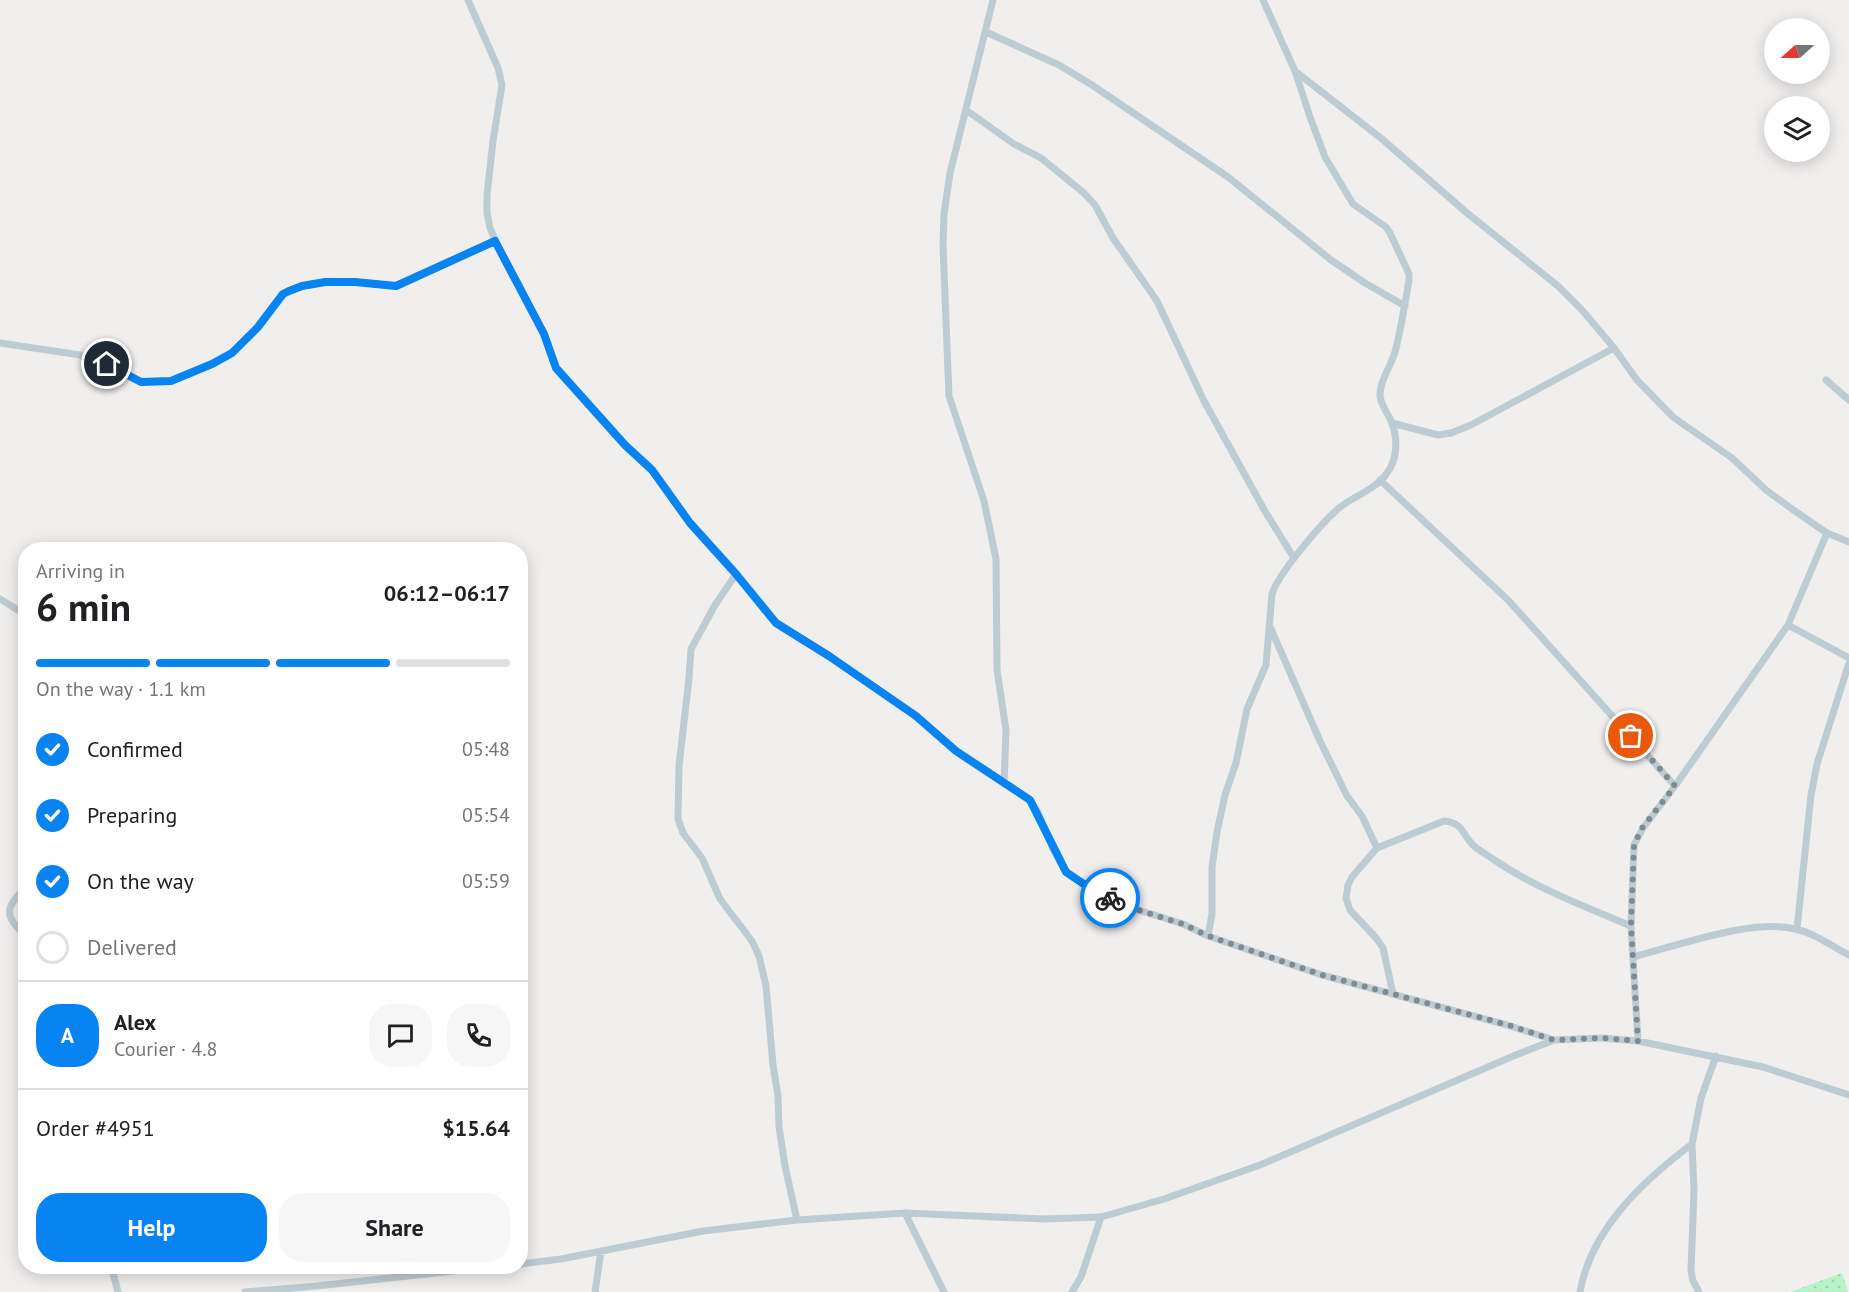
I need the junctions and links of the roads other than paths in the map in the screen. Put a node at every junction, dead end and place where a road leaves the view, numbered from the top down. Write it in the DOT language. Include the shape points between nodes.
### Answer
graph roads {
  1 [pos="468,0"];
  2 [pos="993,0"];
  3 [pos="1263,0"];
  4 [pos="986,32"];
  5 [pos="1295,70"];
  6 [pos="966,110"];
  7 [pos="495,241"];
  8 [pos="1405,306"];
  9 [pos="0,343"];
  10 [pos="1614,348"];
  11 [pos="1826,380"];
  12 [pos="1849,400"];
  13 [pos="1392,423"];
  14 [pos="1380,480"];
  15 [pos="1827,533"];
  16 [pos="1849,542"];
  17 [pos="1294,558"];
  18 [pos="736,574"];
  19 [pos="0,599"];
  20 [pos="18,610"];
  21 [pos="1788,625"];
  22 [pos="1270,628"];
  23 [pos="1849,658"];
  24 [pos="1849,663"];
  25 [pos="1004,784"];
  26 [pos="1675,786"];
  27 [pos="1377,848"];
  28 [pos="18,894"];
  29 [pos="1631,926"];
  30 [pos="18,929"];
  31 [pos="1797,929"];
  32 [pos="1208,936"];
  33 [pos="1849,955"];
  34 [pos="1633,957"];
  35 [pos="1393,994"];
  36 [pos="1554,1040"];
  37 [pos="1638,1041"];
  38 [pos="1716,1056"];
  39 [pos="1849,1095"];
  40 [pos="1692,1144"];
  41 [pos="905,1213"];
  42 [pos="1101,1217"];
  43 [pos="797,1220"];
  44 [pos="601,1251"];
  45 [pos="528,1263"];
  46 [pos="113,1274"];
  47 [pos="426,1274"];
  48 [pos="118,1292"];
  49 [pos="244,1292"];
  50 [pos="595,1292"];
  51 [pos="944,1292"];
  52 [pos="1072,1292"];
  53 [pos="1580,1292"];
  54 [pos="1699,1292"];
  1 -- 7 [label="street" via="502,85 487,195 487,213"];
  2 -- 4 [label="street"];
  3 -- 5 [label="street"];
  4 -- 6 [label="street"];
  4 -- 8 [label="street" via="1059,65 1092,85 1228,177 1331,260"];
  5 -- 8 [label="street" via="1325,157 1347,196 1390,232 1409,274"];
  5 -- 10 [label="street" via="1558,286"];
  6 -- 17 [label="street" via="1041,158 1095,205 1157,300 1204,401"];
  6 -- 25 [label="street" via="944,214 947,379 949,396 984,501 996,560 997,669 1006,730"];
  7 -- 9 [label="street" via="396,286 325,282 289,291 232,353 171,381 141,382 87,356"];
  7 -- 18 [label="street" via="544,334 556,368 652,470 690,523"];
  8 -- 13 [label="street" via="1380,395"];
  10 -- 13 [label="street" via="1451,433 1438,435"];
  10 -- 15 [label="street" via="1637,380 1673,417 1720,448 1766,490"];
  11 -- 12 [label="street"];
  13 -- 14 [label="street" via="1396,450 1387,474"];
  14 -- 17 [label="street" via="1341,507"];
  14 -- 26 [label="street" via="1508,600"];
  15 -- 16 [label="street"];
  15 -- 21 [label="street"];
  17 -- 22 [label="street" via="1275,584"];
  18 -- 25 [label="street" via="776,623 916,716 956,751"];
  18 -- 43 [label="street" via="690,649 678,819 683,833 705,863 720,899 752,940 759,956 766,986 783,1157"];
  19 -- 20 [label="street"];
  21 -- 23 [label="street"];
  21 -- 26 [label="street"];
  22 -- 27 [label="street" via="1324,750"];
  22 -- 32 [label="street" via="1266,665 1247,709 1217,832"];
  24 -- 31 [label="street" via="1817,764"];
  25 -- 32 [label="street" via="1030,800 1066,872 1129,907"];
  26 -- 29 [label="street" via="1642,828 1634,845"];
  27 -- 29 [label="street" via="1444,821 1452,822 1460,826 1473,846 1502,866 1544,889"];
  27 -- 35 [label="street" via="1352,877 1346,898 1350,910 1383,948"];
  28 -- 30 [label="street" via="9,911"];
  29 -- 34 [label="street"];
  31 -- 33 [label="street"];
  31 -- 34 [label="street" via="1753,927"];
  32 -- 35 [label="street" via="1322,975"];
  34 -- 37 [label="street"];
  35 -- 36 [label="street"];
  36 -- 37 [label="street"];
  36 -- 42 [label="street" via="1260,1165"];
  37 -- 38 [label="street"];
  38 -- 39 [label="street"];
  38 -- 40 [label="street" via="1701,1098"];
  40 -- 53 [label="street" via="1644,1186 1608,1225 1596,1245"];
  40 -- 54 [label="street" via="1691,1271"];
  41 -- 42 [label="street" via="1044,1219"];
  41 -- 43 [label="street"];
  41 -- 51 [label="street"];
  42 -- 52 [label="street"];
  43 -- 44 [label="street" via="704,1231"];
  44 -- 45 [label="street"];
  44 -- 50 [label="street"];
  46 -- 48 [label="street"];
  47 -- 49 [label="street"];
}
